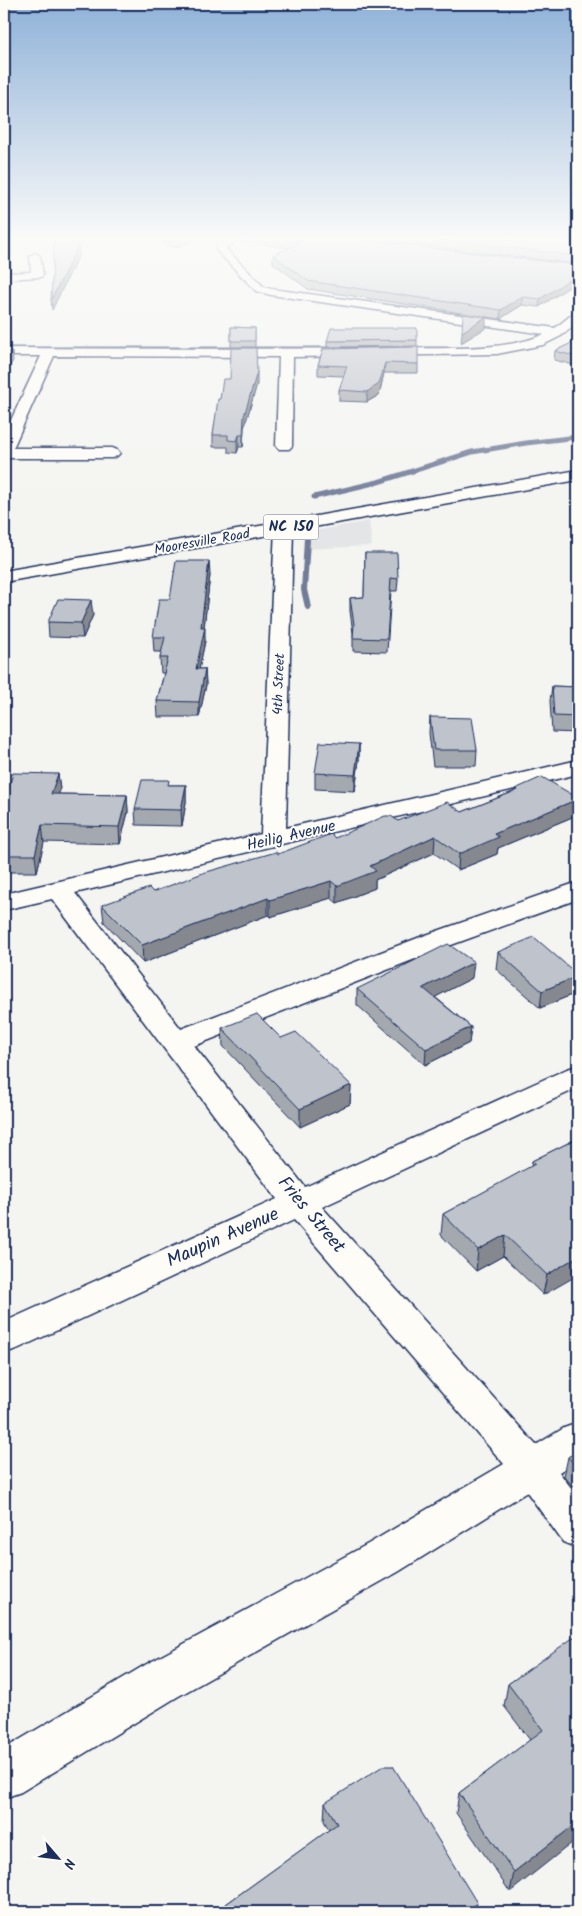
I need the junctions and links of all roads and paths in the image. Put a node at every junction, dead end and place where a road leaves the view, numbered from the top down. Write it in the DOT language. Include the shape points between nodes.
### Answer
graph roads {
  1 [pos="539,329"];
  2 [pos="560,329"];
  3 [pos="557,332"];
  4 [pos="571,334"];
  5 [pos="4,352"];
  6 [pos="49,352"];
  7 [pos="286,353"];
  8 [pos="284,446"];
  9 [pos="4,452"];
  10 [pos="112,453"];
  11 [pos="578,475"];
  12 [pos="284,528"];
  13 [pos="4,577"];
  14 [pos="572,774"];
  15 [pos="274,840"];
  16 [pos="58,889"];
  17 [pos="578,890"];
  18 [pos="4,902"];
  19 [pos="176,1042"];
  20 [pos="578,1076"];
  21 [pos="299,1203"];
  22 [pos="4,1338"];
  23 [pos="578,1440"];
  24 [pos="533,1469"];
  25 [pos="578,1528"];
  26 [pos="4,1775"];
  1 -- 3 [label="street"];
  2 -- 3 [label="street"];
  3 -- 4 [label="street"];
  3 -- 7 [label="street" via="538,342 497,350"];
  5 -- 6 [label="street"];
  6 -- 7 [label="street"];
  6 -- 9 [label="street"];
  7 -- 8 [label="street"];
  9 -- 10 [label="street"];
  11 -- 12 [label="street, Mooresville Road / NC 150"];
  12 -- 13 [label="street, Mooresville Road / NC 150"];
  12 -- 15 [label="street, 4th Street"];
  14 -- 15 [label="street, Heilig Avenue"];
  15 -- 16 [label="street, Heilig Avenue"];
  16 -- 18 [label="street, Heilig Avenue"];
  16 -- 19 [label="street, Fries Street"];
  17 -- 19 [label="street" via="433,942"];
  19 -- 21 [label="street, Fries Street"];
  20 -- 21 [label="street, Maupin Avenue"];
  21 -- 22 [label="street, Maupin Avenue"];
  21 -- 24 [label="street, Fries Street"];
  23 -- 24 [label="street"];
  24 -- 25 [label="street, Fries Street"];
  24 -- 26 [label="street" via="383,1558 161,1681"];
}
